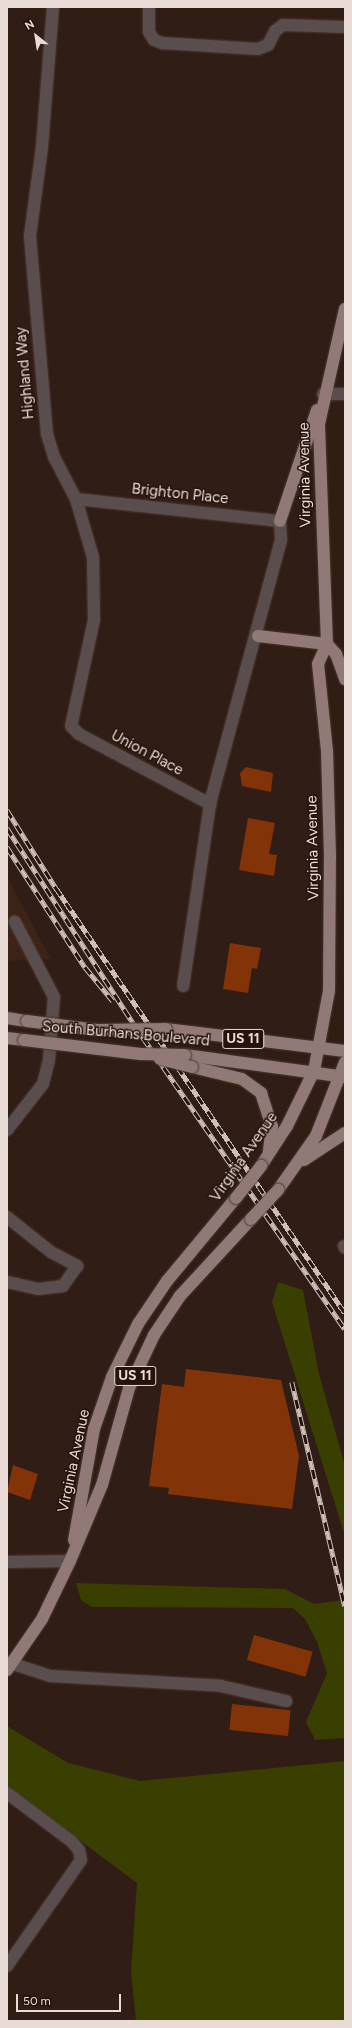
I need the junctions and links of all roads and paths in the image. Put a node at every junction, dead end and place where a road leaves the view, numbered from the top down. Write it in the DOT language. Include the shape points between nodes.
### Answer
graph roads {
  1 [pos="53,7"];
  2 [pos="149,7"];
  3 [pos="345,27"];
  4 [pos="345,309"];
  5 [pos="323,394"];
  6 [pos="345,394"];
  7 [pos="76,499"];
  8 [pos="280,521"];
  9 [pos="258,636"];
  10 [pos="328,644"];
  11 [pos="345,679"];
  12 [pos="71,726"];
  13 [pos="210,804"];
  14 [pos="15,922"];
  15 [pos="183,986"];
  16 [pos="7,1018"];
  17 [pos="7,1038"];
  18 [pos="320,1050"];
  19 [pos="345,1051"];
  20 [pos="140,1054"];
  21 [pos="345,1062"];
  22 [pos="314,1071"];
  23 [pos="343,1077"];
  24 [pos="7,1130"];
  25 [pos="345,1133"];
  26 [pos="269,1155"];
  27 [pos="298,1165"];
  28 [pos="7,1217"];
  29 [pos="7,1282"];
  30 [pos="70,1561"];
  31 [pos="7,1562"];
  32 [pos="9,1664"];
  33 [pos="286,1700"];
  34 [pos="7,1793"];
  35 [pos="7,1966"];
  1 -- 7 [label="street, Highland Way" via="42,147 31,208 31,261 47,434 54,457"];
  2 -- 3 [label="street" via="150,36 162,43 258,49 268,45 275,30 283,25"];
  4 -- 5 [label="main road, Virginia Avenue"];
  5 -- 6 [label="street"];
  5 -- 8 [label="main road" via="300,452"];
  5 -- 10 [label="main road, Virginia Avenue" via="318,459"];
  7 -- 8 [label="street, Brighton Place"];
  7 -- 12 [label="street, Highland Way" via="92,557 95,590 92,639"];
  8 -- 9 [label="street, Virginia Avenue" via="281,540"];
  9 -- 10 [label="main road"];
  9 -- 13 [label="street, Virginia Avenue"];
  10 -- 11 [label="main road, Virginia Avenue" via="336,654"];
  10 -- 18 [label="main road, Virginia Avenue" via="318,664 326,751 330,857 329,991"];
  12 -- 13 [label="street, Union Place" via="79,734"];
  13 -- 15 [label="street, Virginia Avenue"];
  14 -- 24 [label="street" via="54,997 49,1060 43,1084"];
  16 -- 18 [label="main road, South Burhans Boulevard / US 11, bridge" via="97,1030 166,1028"];
  17 -- 20 [label="main road, South Burhans Boulevard / US 11, bridge"];
  18 -- 19 [label="main road, South Burhans Boulevard / US 11"];
  18 -- 22 [label="main road, Virginia Avenue"];
  20 -- 22 [label="main road, South Burhans Boulevard, bridge" via="186,1055"];
  20 -- 26 [label="main road, US 11, bridge" via="242,1079 261,1092 272,1126"];
  21 -- 23 [label="main road, Virginia Avenue / US 11"];
  22 -- 23 [label="main road, South Burhans Boulevard"];
  22 -- 26 [label="main road, Virginia Avenue"];
  23 -- 27 [label="main road, Virginia Avenue / US 11" via="316,1136"];
  25 -- 27 [label="main road"];
  26 -- 30 [label="main road, Virginia Avenue / US 11, bridge" via="166,1281 138,1324 112,1377 94,1429"];
  27 -- 30 [label="main road, Virginia Avenue / US 11, bridge" via="180,1296 154,1335 129,1388 102,1485"];
  28 -- 29 [label="street" via="51,1252 77,1266 63,1286 38,1289"];
  30 -- 31 [label="street"];
  30 -- 32 [label="main road, Virginia Avenue / US 11" via="46,1612"];
  32 -- 33 [label="street" via="50,1676 222,1686"];
  34 -- 35 [label="street" via="71,1841 79,1850 81,1860"];
}
